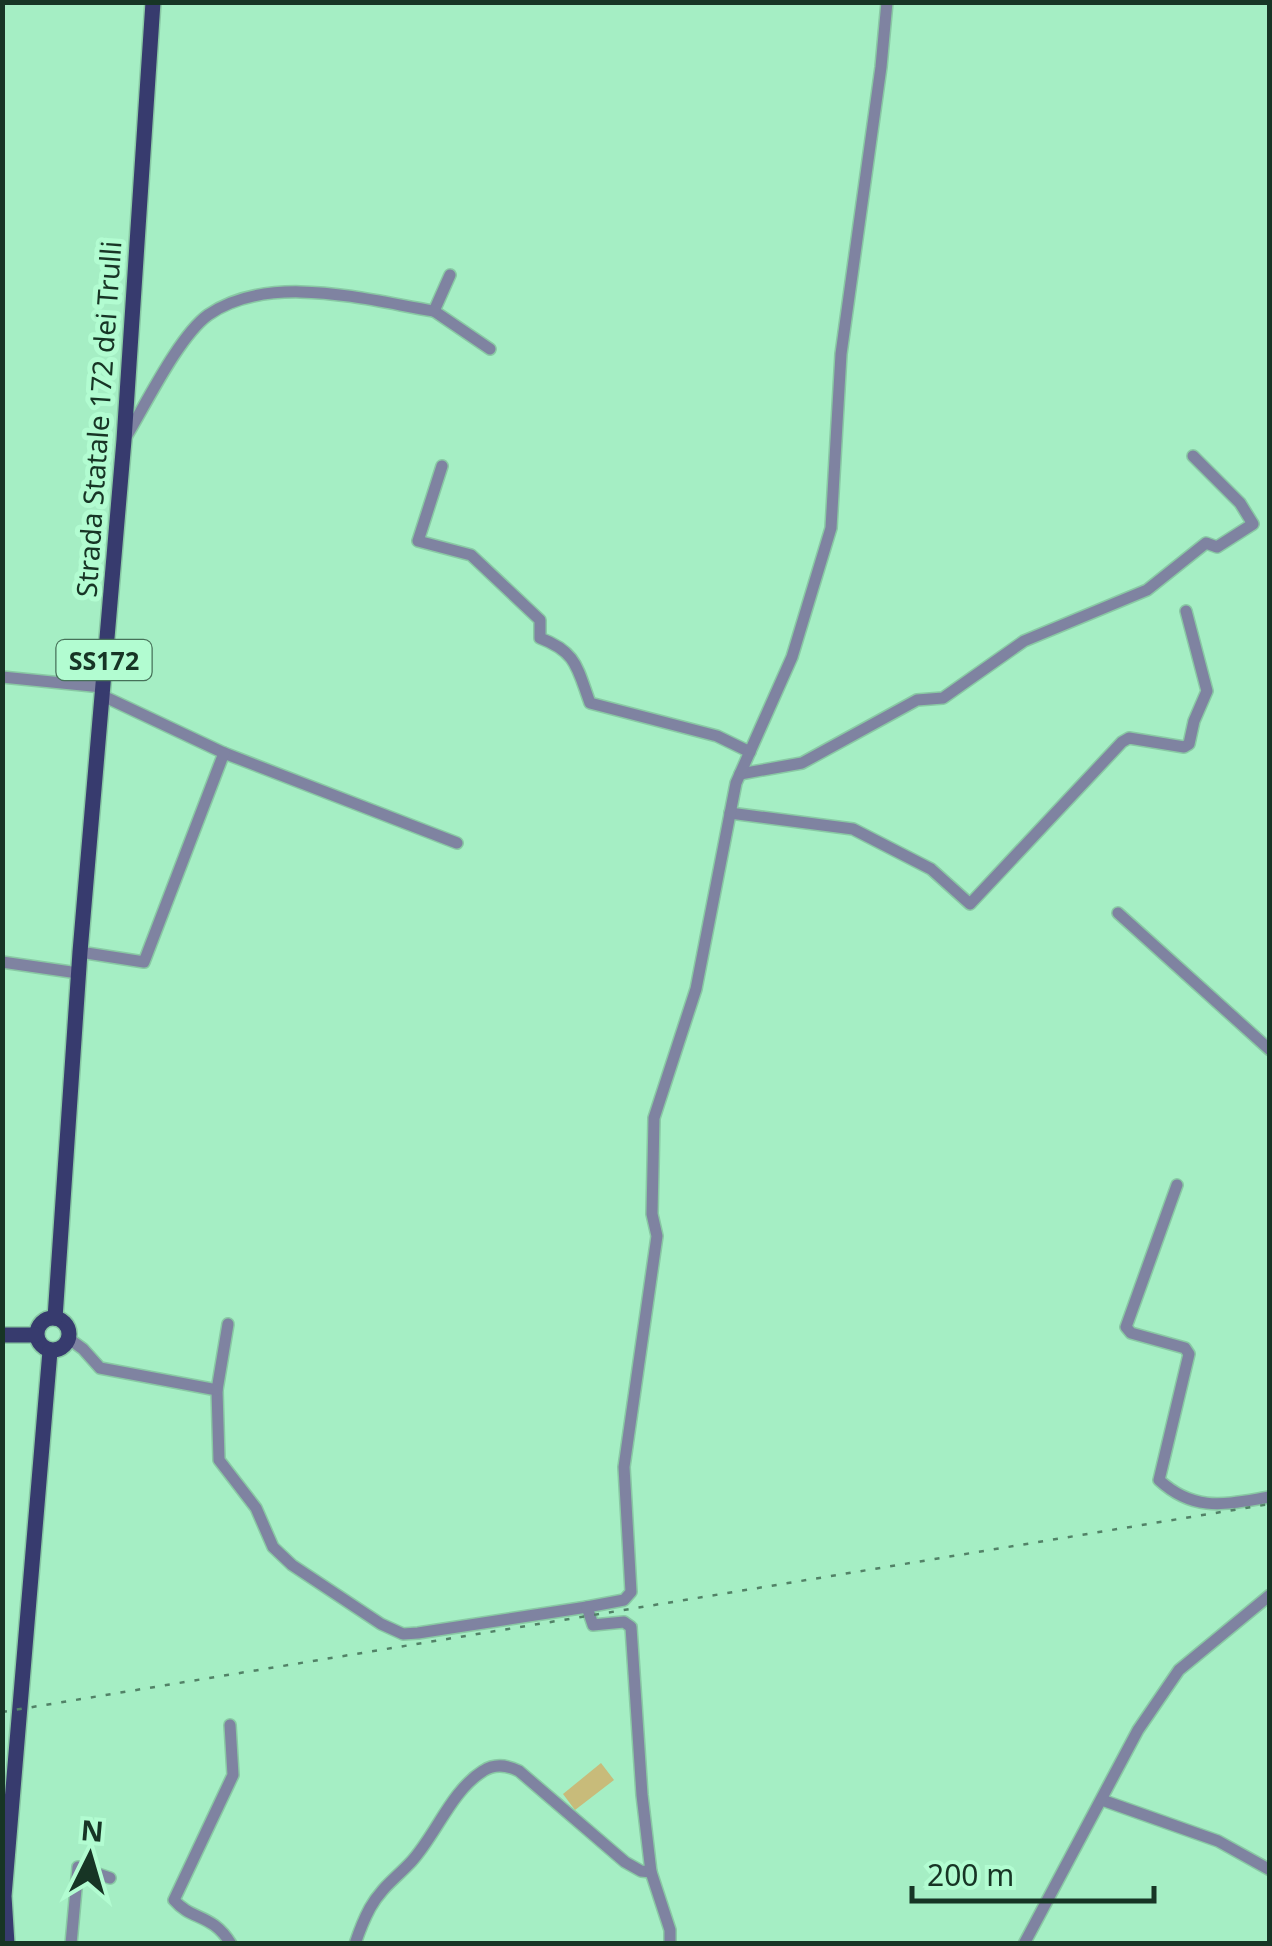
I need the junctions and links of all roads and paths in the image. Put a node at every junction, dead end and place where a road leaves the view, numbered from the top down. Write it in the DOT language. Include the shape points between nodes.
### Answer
graph roads {
  1 [pos="153,2"];
  2 [pos="886,2"];
  3 [pos="450,275"];
  4 [pos="434,311"];
  5 [pos="490,349"];
  6 [pos="124,440"];
  7 [pos="1193,456"];
  8 [pos="442,466"];
  9 [pos="1186,611"];
  10 [pos="2,677"];
  11 [pos="102,691"];
  12 [pos="750,752"];
  13 [pos="224,754"];
  14 [pos="740,774"];
  15 [pos="730,813"];
  16 [pos="458,843"];
  17 [pos="1118,913"];
  18 [pos="80,952"];
  19 [pos="2,962"];
  20 [pos="78,974"];
  21 [pos="1270,1050"];
  22 [pos="1177,1185"];
  23 [pos="54,1318"];
  24 [pos="228,1324"];
  25 [pos="2,1335"];
  26 [pos="36,1335"];
  27 [pos="68,1338"];
  28 [pos="50,1351"];
  29 [pos="218,1390"];
  30 [pos="1270,1497"];
  31 [pos="1270,1595"];
  32 [pos="587,1607"];
  33 [pos="230,1725"];
  34 [pos="1102,1800"];
  35 [pos="1270,1870"];
  36 [pos="651,1872"];
  37 [pos="110,1878"];
  38 [pos="6,1944"];
  39 [pos="71,1944"];
  40 [pos="231,1944"];
  41 [pos="355,1944"];
  42 [pos="670,1944"];
  43 [pos="1024,1944"];
  1 -- 6 [label="main road, Strada Statale 172 dei Trulli / SS172"];
  2 -- 12 [label="street" via="840,354 831,528 792,657"];
  3 -- 4 [label="street"];
  4 -- 5 [label="street"];
  4 -- 6 [label="street" via="306,290 243,299 207,316 176,353"];
  6 -- 11 [label="main road, Strada Statale 172 dei Trulli / SS172"];
  7 -- 14 [label="street" via="1253,524 1216,546 1206,542 1146,590 1024,641 943,698 918,700 802,763"];
  8 -- 12 [label="street" via="418,541 471,556 540,620 540,638 563,647 590,703 717,736"];
  9 -- 15 [label="street" via="1207,691 1189,744 1122,742 970,904 930,869 853,829"];
  10 -- 11 [label="street"];
  11 -- 13 [label="street"];
  11 -- 18 [label="main road, Strada Statale 172 dei Trulli / SS172"];
  12 -- 14 [label="street"];
  13 -- 16 [label="street"];
  13 -- 18 [label="street" via="144,962"];
  14 -- 15 [label="street"];
  15 -- 32 [label="street" via="696,989 654,1118 656,1236 624,1467 631,1592 624,1600"];
  17 -- 21 [label="street"];
  18 -- 20 [label="main road, Strada Statale 172 dei Trulli / SS172"];
  19 -- 20 [label="street"];
  20 -- 23 [label="main road, Strada Statale 172 dei Trulli / SS172"];
  22 -- 30 [label="street" via="1126,1327 1189,1354 1159,1480 1209,1506"];
  23 -- 26 [label="main road" via="41,1322"];
  23 -- 27 [label="main road" via="68,1328"];
  24 -- 29 [label="street"];
  25 -- 26 [label="main road"];
  26 -- 28 [label="main road"];
  27 -- 28 [label="main road"];
  27 -- 29 [label="street" via="100,1368"];
  28 -- 38 [label="main road" via="4,1896"];
  29 -- 32 [label="street" via="219,1460 256,1508 273,1547 381,1624 418,1633"];
  31 -- 34 [label="street" via="1180,1670 1138,1730"];
  32 -- 36 [label="street" via="594,1625 632,1627"];
  33 -- 40 [label="street" via="233,1774 174,1900 220,1926"];
  34 -- 35 [label="street" via="1218,1841"];
  34 -- 43 [label="street"];
  36 -- 41 [label="street" via="624,1862 519,1771 496,1766 470,1781 411,1862 388,1882"];
  36 -- 42 [label="street"];
  37 -- 39 [label="street" via="78,1867"];
}
